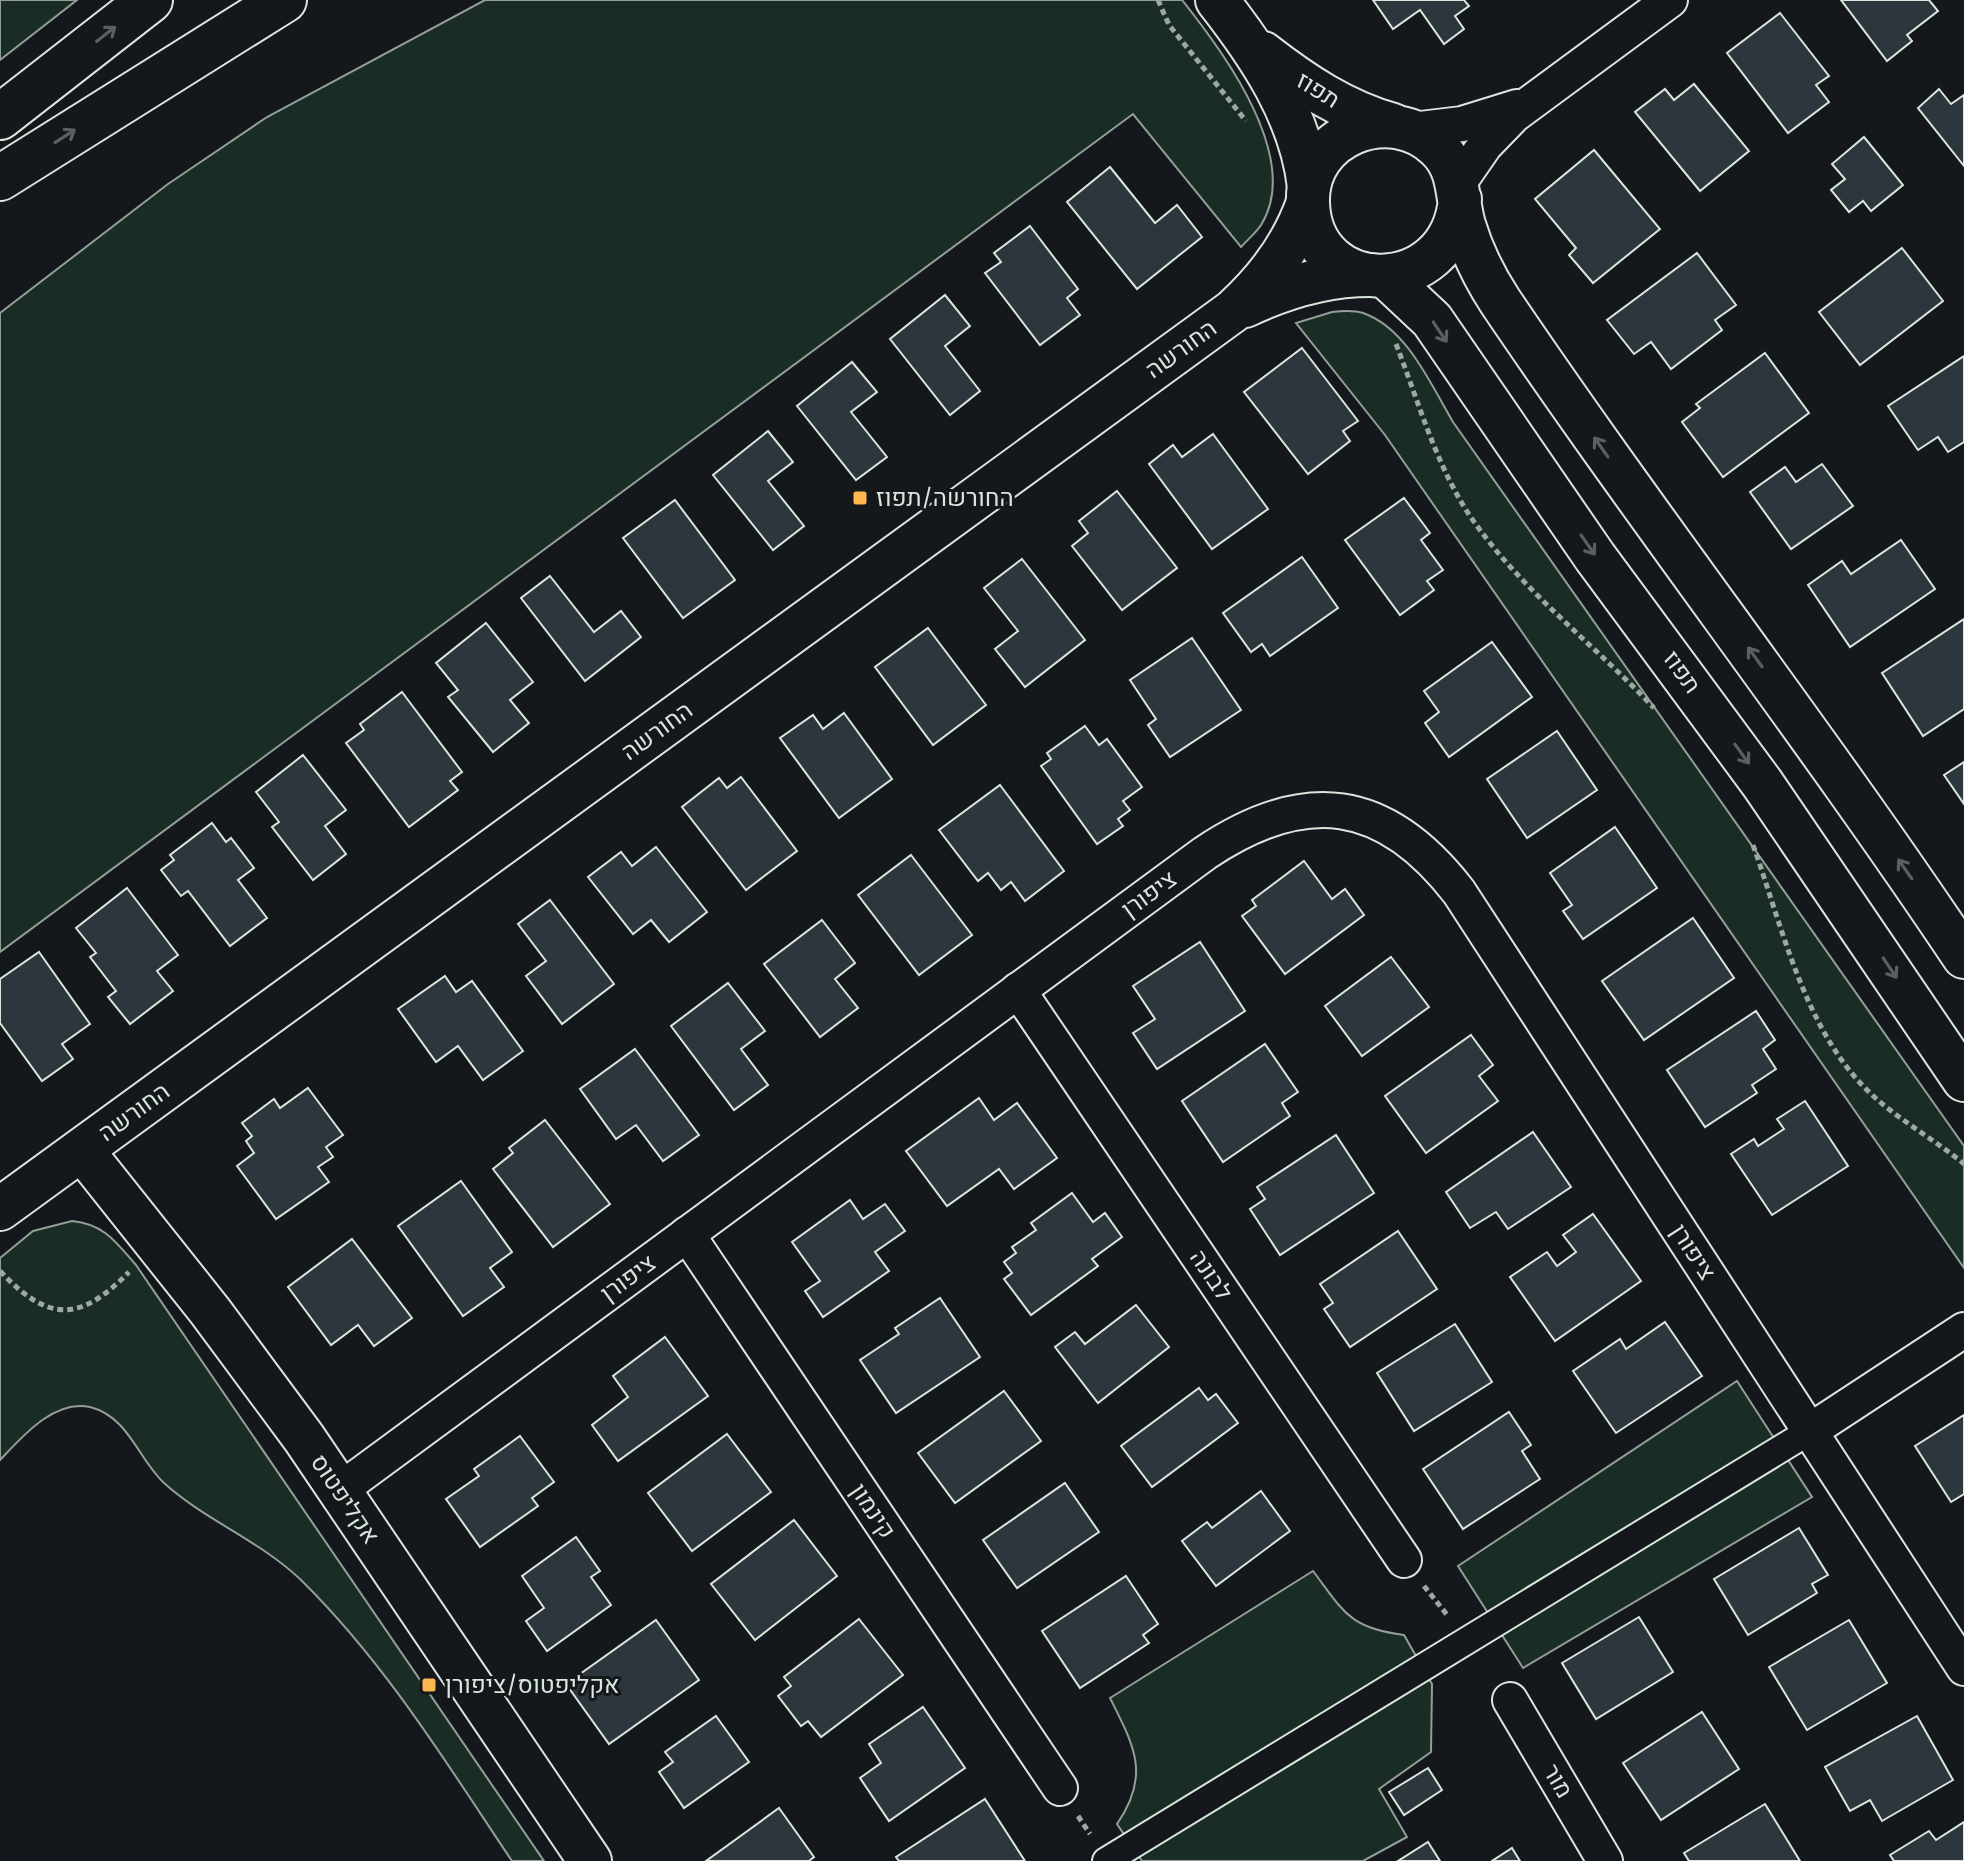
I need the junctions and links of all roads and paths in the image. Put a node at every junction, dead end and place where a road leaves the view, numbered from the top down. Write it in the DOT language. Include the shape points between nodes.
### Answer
graph roads {
  1 [pos="150,0"];
  2 [pos="284,0"];
  3 [pos="1158,0"];
  4 [pos="1217,0"];
  5 [pos="1670,0"];
  6 [pos="1247,38"];
  7 [pos="1535,98"];
  8 [pos="0,117"];
  9 [pos="1252,127"];
  10 [pos="1405,128"];
  11 [pos="0,178"];
  12 [pos="1459,192"];
  13 [pos="1308,194"];
  14 [pos="1378,276"];
  15 [pos="1233,311"];
  16 [pos="1393,335"];
  17 [pos="1664,719"];
  18 [pos="1750,836"];
  19 [pos="1964,957"];
  20 [pos="1018,990"];
  21 [pos="1964,1080"];
  22 [pos="82,1150"];
  23 [pos="1964,1164"];
  24 [pos="0,1209"];
  25 [pos="146,1230"];
  26 [pos="687,1234"];
  27 [pos="0,1271"];
  28 [pos="1964,1330"];
  29 [pos="1810,1431"];
  30 [pos="340,1490"];
  31 [pos="1404,1560"];
  32 [pos="1964,1668"];
  33 [pos="1510,1700"];
  34 [pos="1060,1788"];
  35 [pos="1106,1860"];
  36 [pos="590,1861"];
  37 [pos="1605,1861"];
  8 -- 1 [label="highway, one-way"];
  11 -- 2 [label="highway, one-way"];
  3 -- 9 [label="path" via="1169,25"];
  4 -- 6 [label="street, תפוז"];
  5 -- 7 [label="street"];
  6 -- 10 [label="street, תפוז" via="1328,99"];
  6 -- 13 [label="street, תפוז" via="1294,126 1306,164"];
  7 -- 10 [label="street" via="1478,120"];
  7 -- 12 [label="street" via="1494,134"];
  10 -- 12 [label="street" via="1446,157"];
  10 -- 13 [label="street" via="1367,127 1340,139 1320,159"];
  12 -- 14 [label="street" via="1455,229 1438,254 1415,270"];
  19 -- 12 [label="street, one-way" via="1503,306 1469,240"];
  13 -- 14 [label="street" via="1314,232 1331,256 1355,271"];
  13 -- 15 [label="street, החורשה" via="1286,250"];
  14 -- 15 [label="street, החורשה" via="1309,282"];
  14 -- 21 [label="street, תפוז, one-way" via="1432,320 1595,557 1762,783"];
  15 -- 22 [label="street, החורשה"];
  16 -- 17 [label="path" via="1438,453 1468,511 1533,590"];
  18 -- 23 [label="path" via="1818,1019 1842,1061 1913,1129"];
  20 -- 26 [label="street, ציפורן"];
  20 -- 29 [label="street, ציפורן" via="1237,831 1271,817 1341,811 1406,836 1435,860 1459,892"];
  20 -- 31 [label="street, לבונה"];
  22 -- 24 [label="street, החורשה"];
  22 -- 25 [label="street, אקליפטוס"];
  25 -- 27 [label="path" via="136,1265 104,1298 83,1309 59,1310 36,1302"];
  25 -- 30 [label="street, אקליפטוס"];
  26 -- 30 [label="street, ציפורן"];
  26 -- 34 [label="street, קינמון"];
  28 -- 29 [label="street"];
  29 -- 32 [label="street, ציפורן"];
  29 -- 35 [label="street"];
  30 -- 36 [label="street, אקליפטוס"];
  33 -- 37 [label="street, מור"];
  34 -- 35 [label="path"];
}
